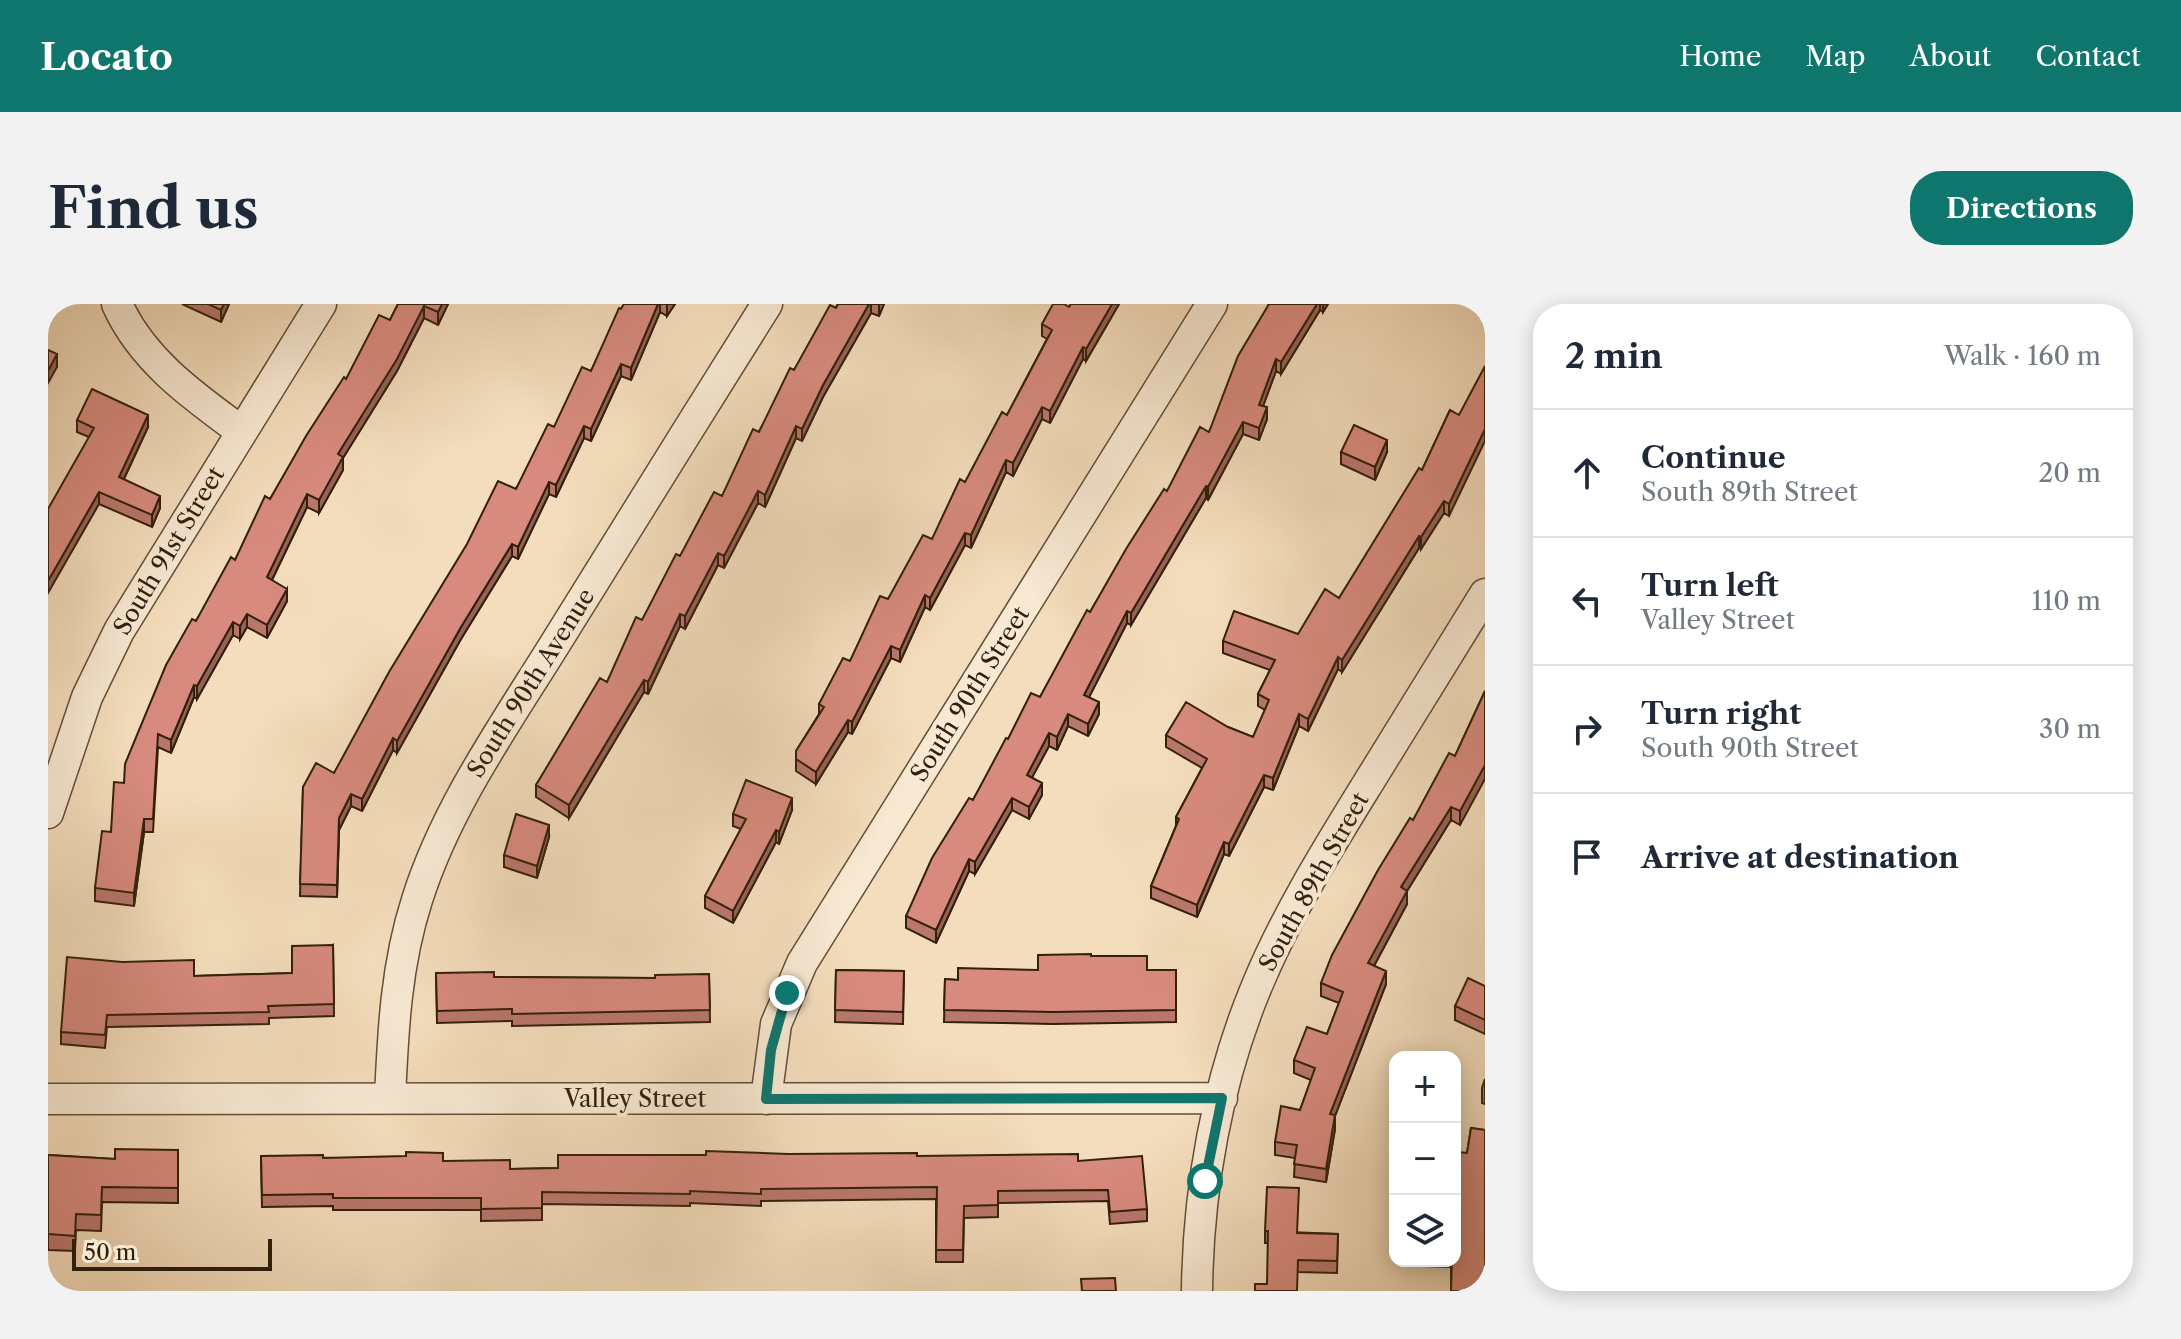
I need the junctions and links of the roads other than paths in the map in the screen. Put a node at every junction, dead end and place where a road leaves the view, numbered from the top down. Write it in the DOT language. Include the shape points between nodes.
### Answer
graph roads {
  1 [pos="117,304"];
  2 [pos="321,304"];
  3 [pos="767,304"];
  4 [pos="1212,304"];
  5 [pos="241,431"];
  6 [pos="1485,594"];
  7 [pos="48,813"];
  8 [pos="390,1098"];
  9 [pos="1222,1098"];
  10 [pos="48,1099"];
  11 [pos="766,1099"];
  12 [pos="1197,1291"];
  1 -- 5 [label="street" via="134,335 166,373"];
  2 -- 5 [label="street, South 91st Street"];
  3 -- 8 [label="street, South 90th Avenue" via="485,757 440,840 401,962"];
  4 -- 11 [label="street, South 90th Street" via="802,963 776,1024"];
  5 -- 7 [label="street, South 91st Street" via="119,631 87,697"];
  6 -- 9 [label="street, South 89th Street" via="1281,933 1255,989"];
  8 -- 10 [label="street, Valley Street"];
  8 -- 11 [label="street, Valley Street"];
  9 -- 11 [label="street, Valley Street"];
  9 -- 12 [label="street, South 89th Street" via="1205,1181"];
}
